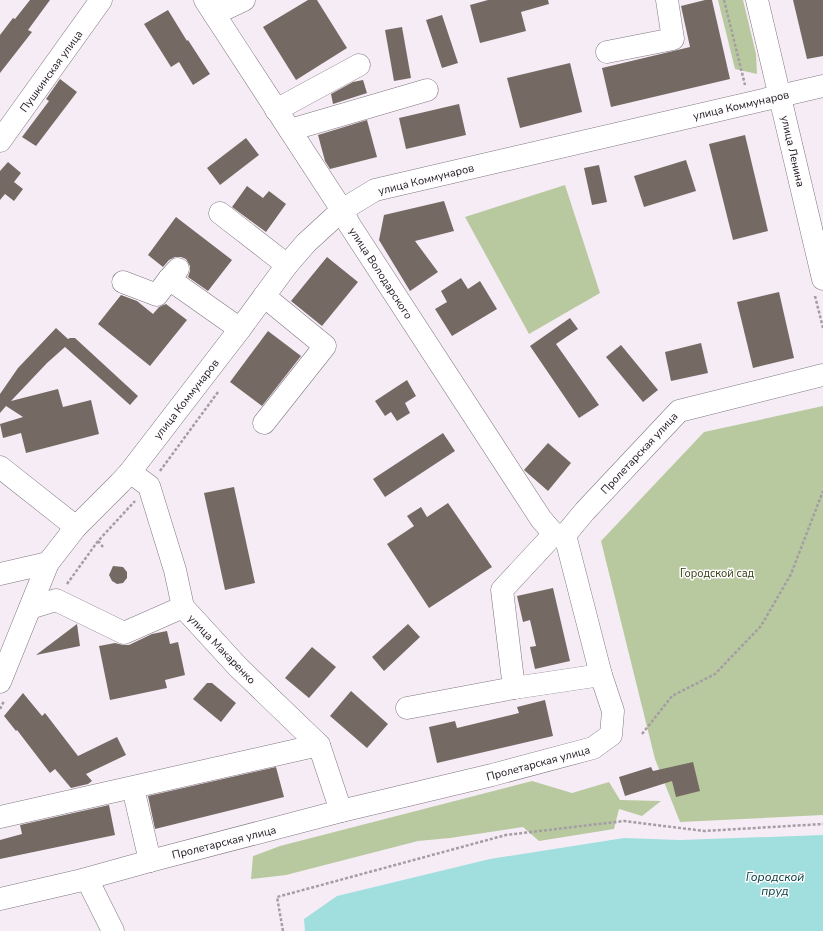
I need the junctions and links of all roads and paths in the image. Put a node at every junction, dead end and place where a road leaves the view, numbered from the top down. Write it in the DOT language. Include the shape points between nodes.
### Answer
graph roads {
  1 [pos="101,0"];
  2 [pos="244,0"];
  3 [pos="667,0"];
  4 [pos="757,0"];
  5 [pos="210,7"];
  6 [pos="608,52"];
  7 [pos="359,65"];
  8 [pos="823,86"];
  9 [pos="427,90"];
  10 [pos="780,96"];
  11 [pos="276,110"];
  12 [pos="290,130"];
  13 [pos="0,141"];
  14 [pos="342,210"];
  15 [pos="220,213"];
  16 [pos="287,265"];
  17 [pos="823,279"];
  18 [pos="123,282"];
  19 [pos="264,296"];
  20 [pos="240,329"];
  21 [pos="823,375"];
  22 [pos="219,391"];
  23 [pos="264,423"];
  24 [pos="0,467"];
  25 [pos="130,472"];
  26 [pos="149,486"];
  27 [pos="823,491"];
  28 [pos="76,527"];
  29 [pos="560,534"];
  30 [pos="98,541"];
  31 [pos="103,547"];
  32 [pos="48,563"];
  33 [pos="0,574"];
  34 [pos="56,600"];
  35 [pos="183,607"];
  36 [pos="30,608"];
  37 [pos="601,675"];
  38 [pos="514,688"];
  39 [pos="3,690"];
  40 [pos="407,708"];
  41 [pos="0,709"];
  42 [pos="642,734"];
  43 [pos="319,745"];
  44 [pos="133,788"];
  45 [pos="341,811"];
  46 [pos="0,817"];
  47 [pos="823,824"];
  48 [pos="150,861"];
  49 [pos="86,879"];
  50 [pos="0,899"];
  51 [pos="113,931"];
  52 [pos="283,931"];
  1 -- 13 [label="street, Пушкинская улица"];
  2 -- 5 [label="street"];
  3 -- 6 [label="street" via="673,39"];
  4 -- 10 [label="street, улица Ленина"];
  5 -- 11 [label="street, улица Володарского"];
  7 -- 11 [label="street"];
  8 -- 10 [label="street, улица Коммунаров"];
  9 -- 12 [label="street"];
  10 -- 14 [label="street, улица Коммунаров" via="375,190"];
  10 -- 17 [label="street, улица Ленина"];
  11 -- 12 [label="street, улица Володарского"];
  12 -- 14 [label="street, улица Володарского"];
  14 -- 16 [label="street, улица Коммунаров" via="306,243"];
  14 -- 29 [label="street, улица Володарского" via="541,519"];
  15 -- 16 [label="street"];
  16 -- 19 [label="street, улица Коммунаров"];
  18 -- 20 [label="street" via="157,295 174,274"];
  19 -- 20 [label="street, улица Коммунаров"];
  19 -- 23 [label="street" via="325,346"];
  20 -- 25 [label="street, улица Коммунаров"];
  21 -- 29 [label="street, Пролетарская улица" via="679,411"];
  22 -- 26 [label="path"];
  24 -- 28 [label="street"];
  25 -- 26 [label="street"];
  25 -- 28 [label="street, улица Коммунаров"];
  26 -- 30 [label="path"];
  26 -- 35 [label="street, улица Макаренко" via="175,570"];
  27 -- 42 [label="path" via="791,574 761,626 715,674 672,696"];
  28 -- 32 [label="street, улица Коммунаров"];
  29 -- 37 [label="street, Пролетарская улица"];
  29 -- 38 [label="street" via="502,590"];
  30 -- 31 [label="path"];
  30 -- 34 [label="path"];
  32 -- 33 [label="street"];
  32 -- 36 [label="street, улица Коммунаров"];
  34 -- 35 [label="street" via="124,633"];
  34 -- 36 [label="street"];
  35 -- 43 [label="street, улица Макаренко" via="238,667"];
  36 -- 39 [label="street, улица Коммунаров"];
  37 -- 38 [label="street"];
  37 -- 45 [label="street, Пролетарская улица" via="613,711 611,735 592,748 492,776"];
  38 -- 40 [label="street"];
  39 -- 41 [label="path"];
  43 -- 44 [label="street"];
  43 -- 45 [label="street, улица Макаренко"];
  44 -- 46 [label="street"];
  44 -- 48 [label="street"];
  45 -- 48 [label="street, Пролетарская улица"];
  47 -- 52 [label="path" via="704,830 624,821 506,835 277,897"];
  48 -- 49 [label="street, Пролетарская улица"];
  49 -- 50 [label="street, Пролетарская улица"];
  49 -- 51 [label="street"];
}
